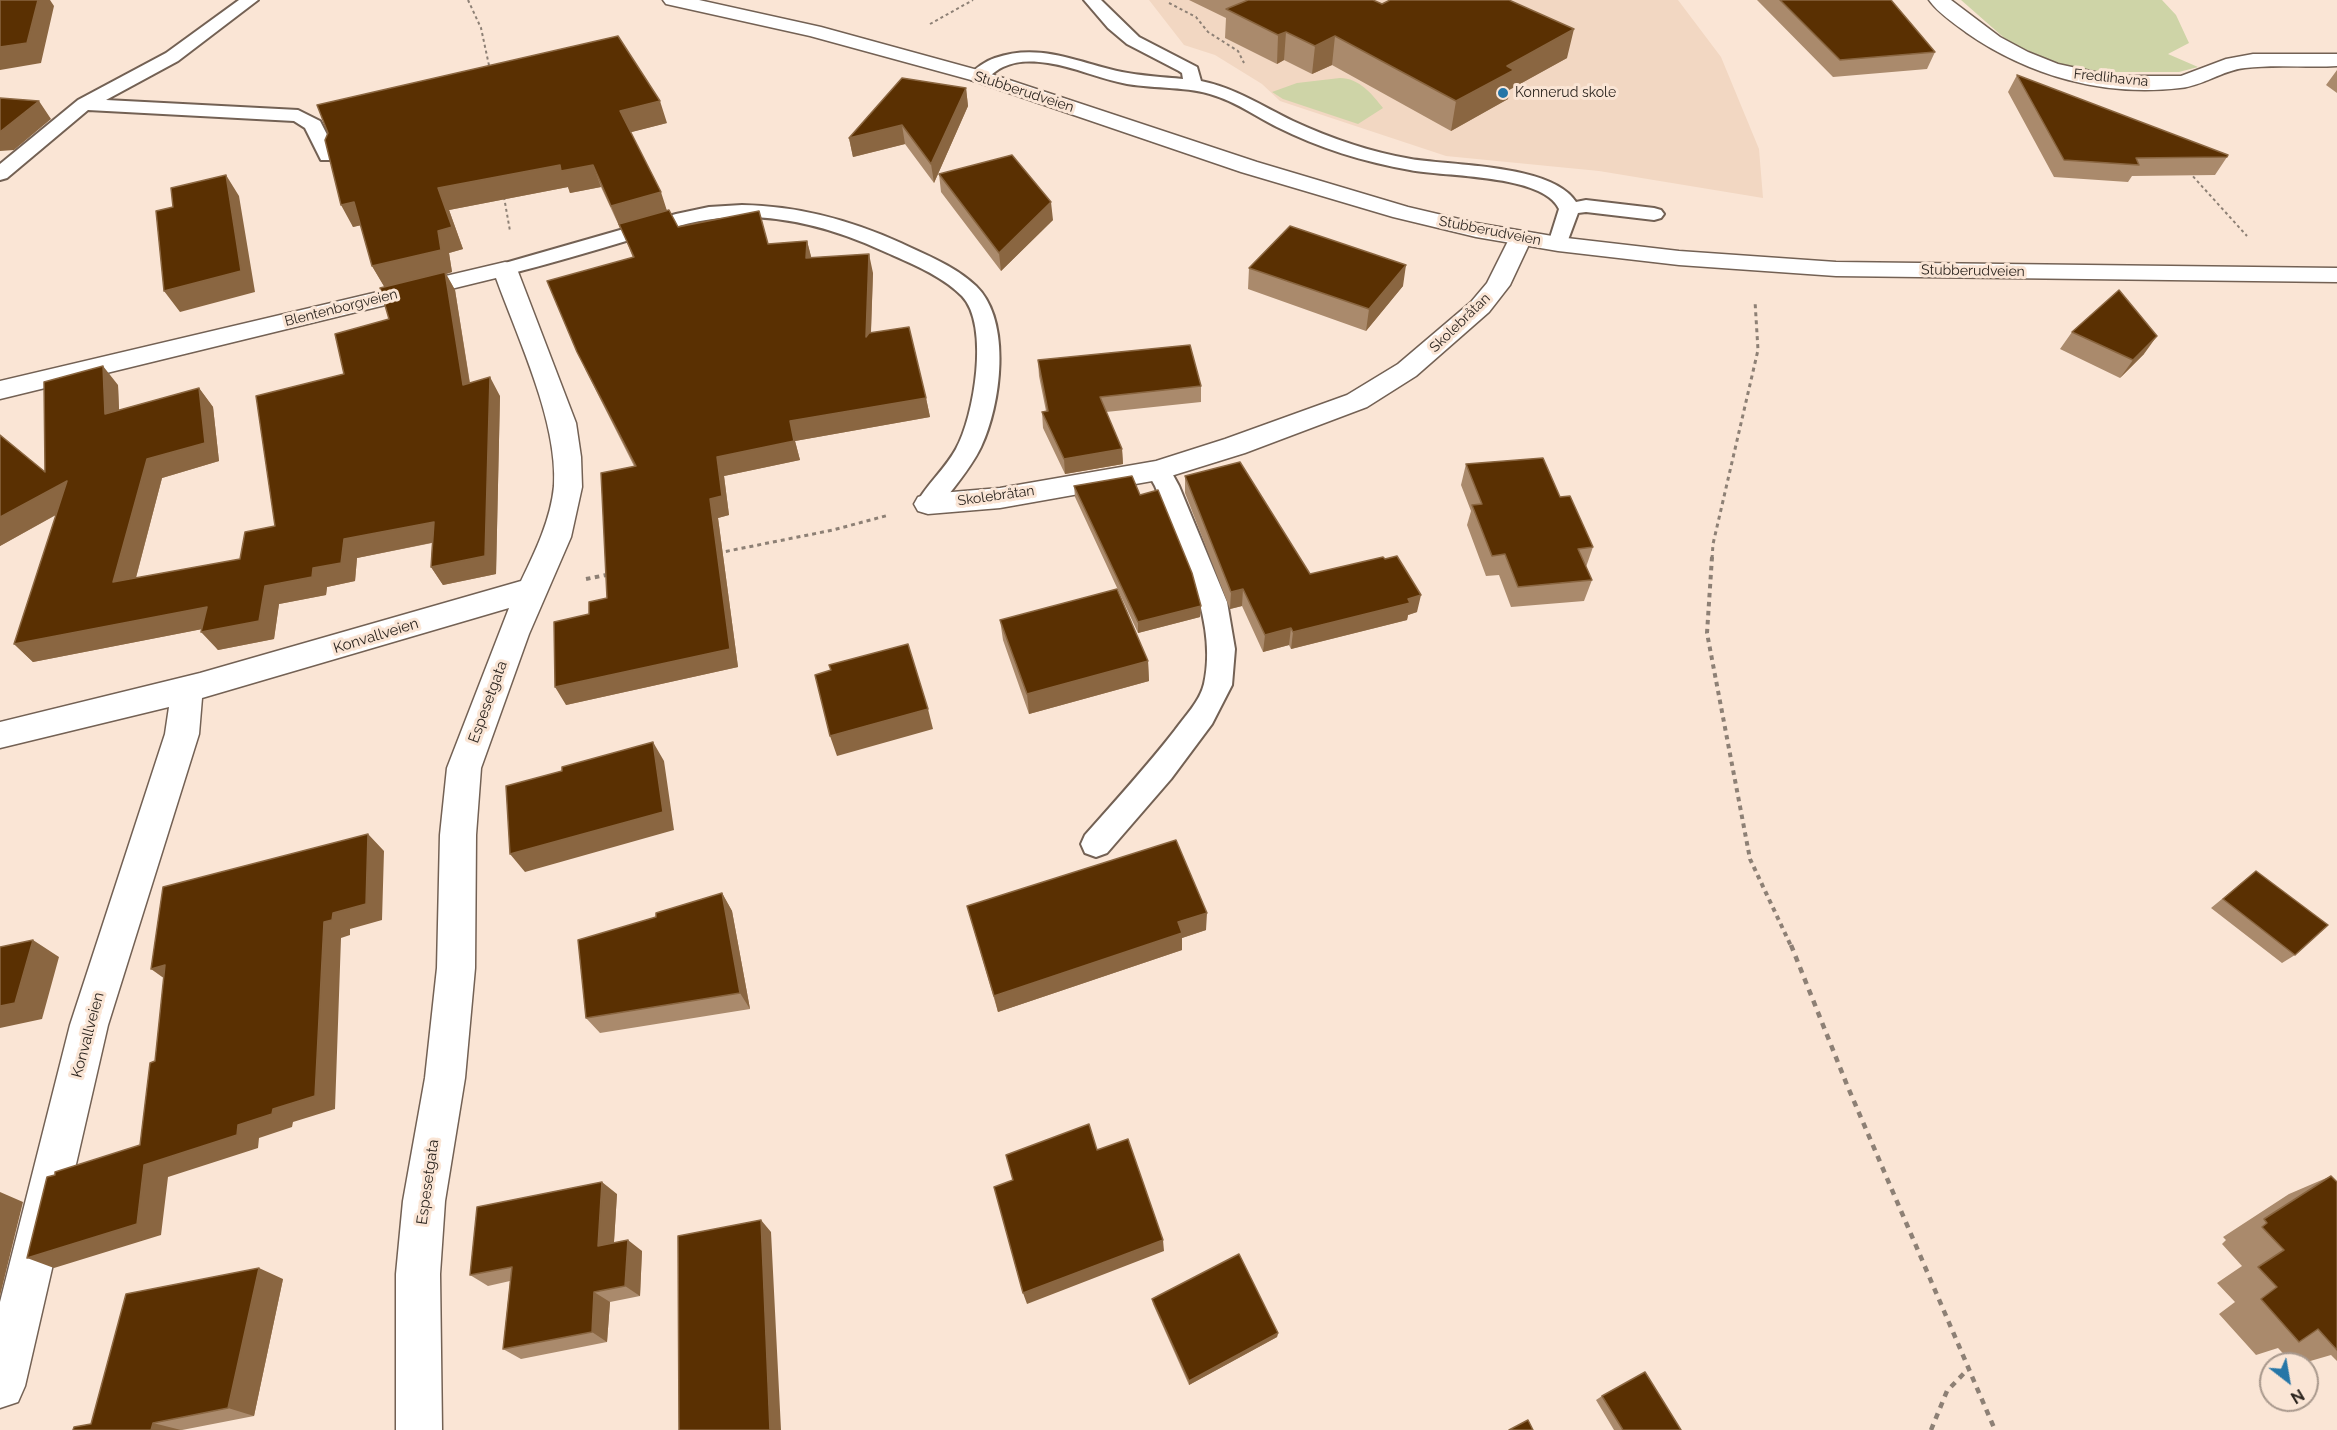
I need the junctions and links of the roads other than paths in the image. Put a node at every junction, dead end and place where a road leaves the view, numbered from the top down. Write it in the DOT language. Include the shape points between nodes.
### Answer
graph roads {
  1 [pos="250,0"];
  2 [pos="673,0"];
  3 [pos="1092,0"];
  4 [pos="1939,0"];
  5 [pos="2337,60"];
  6 [pos="978,76"];
  7 [pos="1192,85"];
  8 [pos="84,104"];
  9 [pos="328,156"];
  10 [pos="0,174"];
  11 [pos="1569,208"];
  12 [pos="1654,214"];
  13 [pos="680,219"];
  14 [pos="1520,238"];
  15 [pos="1558,244"];
  16 [pos="505,269"];
  17 [pos="2337,275"];
  18 [pos="0,390"];
  19 [pos="1158,470"];
  20 [pos="928,504"];
  21 [pos="530,590"];
  22 [pos="187,690"];
  23 [pos="0,735"];
  24 [pos="1096,844"];
  25 [pos="2,1386"];
  26 [pos="419,1430"];
  1 -- 8 [label="lane" via="172,57"];
  2 -- 6 [label="street, Stubberudveien" via="814,31"];
  3 -- 7 [label="lane" via="1123,34 1191,71"];
  4 -- 5 [label="street, Fredlihavna" via="1978,32 2027,61 2082,77 2134,84 2183,81 2240,62"];
  6 -- 7 [label="lane" via="988,67 1031,55 1124,78"];
  6 -- 14 [label="street, Stubberudveien" via="1331,193 1401,213"];
  7 -- 11 [label="lane" via="1233,95 1313,137 1394,162 1541,184 1562,196"];
  8 -- 9 [label="lane" via="298,116 313,124"];
  8 -- 10 [label="lane"];
  11 -- 12 [label="lane" via="1586,206"];
  11 -- 15 [label="lane"];
  13 -- 16 [label="lane, Blentenborgveien"];
  13 -- 20 [label="lane, Skolebråtan" via="755,210 824,221 869,236 932,266 976,299 987,324 987,391 970,445"];
  14 -- 15 [label="street, Stubberudveien"];
  14 -- 19 [label="street, Skolebråtan" via="1498,285 1480,307 1407,370 1347,404"];
  15 -- 17 [label="street, Stubberudveien" via="1754,264 1921,271"];
  16 -- 18 [label="street, Blentenborgveien"];
  16 -- 21 [label="street, Espesetgata" via="562,423 567,457 568,487 556,537"];
  19 -- 20 [label="street, Skolebråtan" via="1000,498"];
  19 -- 24 [label="lane" via="1214,602 1221,649 1218,685 1202,716 1161,770"];
  21 -- 22 [label="street, Konvallveien"];
  21 -- 26 [label="street, Espesetgata" via="464,768 458,835 456,968 445,1078 424,1201 418,1274"];
  22 -- 23 [label="street, Konvallveien"];
  22 -- 25 [label="street, Konvallveien" via="182,734 89,1025"];
}
